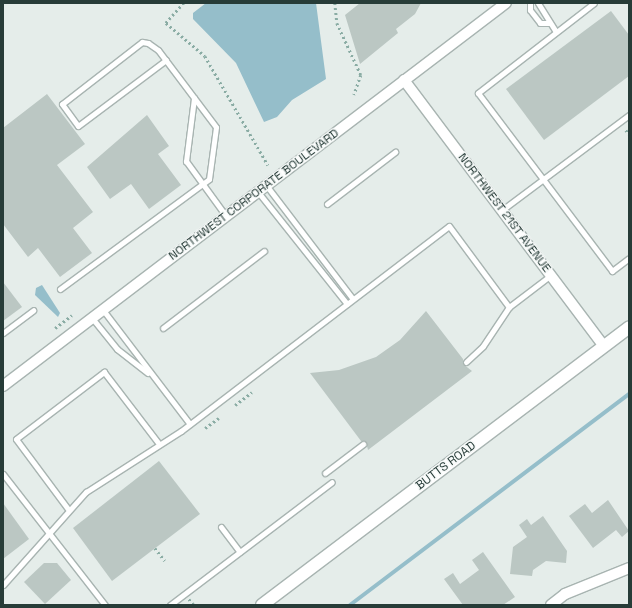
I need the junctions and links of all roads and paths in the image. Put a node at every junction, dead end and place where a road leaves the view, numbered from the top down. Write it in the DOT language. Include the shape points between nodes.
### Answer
graph roads {
  1 [pos="184,3"];
  2 [pos="335,3"];
  3 [pos="506,3"];
  4 [pos="530,3"];
  5 [pos="538,3"];
  6 [pos="594,3"];
  7 [pos="549,23"];
  8 [pos="556,32"];
  9 [pos="166,60"];
  10 [pos="404,80"];
  11 [pos="354,95"];
  12 [pos="194,98"];
  13 [pos="629,115"];
  14 [pos="626,130"];
  15 [pos="629,134"];
  16 [pos="395,152"];
  17 [pos="268,165"];
  18 [pos="544,180"];
  19 [pos="202,184"];
  20 [pos="262,189"];
  21 [pos="327,204"];
  22 [pos="502,210"];
  23 [pos="226,216"];
  24 [pos="264,251"];
  25 [pos="629,258"];
  26 [pos="551,275"];
  27 [pos="60,289"];
  28 [pos="353,300"];
  29 [pos="347,304"];
  30 [pos="509,307"];
  31 [pos="33,310"];
  32 [pos="103,310"];
  33 [pos="72,315"];
  34 [pos="92,318"];
  35 [pos="629,327"];
  36 [pos="55,328"];
  37 [pos="163,328"];
  38 [pos="3,333"];
  39 [pos="604,346"];
  40 [pos="466,362"];
  41 [pos="153,376"];
  42 [pos="3,386"];
  43 [pos="252,392"];
  44 [pos="235,405"];
  45 [pos="219,418"];
  46 [pos="190,424"];
  47 [pos="206,428"];
  48 [pos="159,444"];
  49 [pos="363,444"];
  50 [pos="325,473"];
  51 [pos="3,474"];
  52 [pos="332,482"];
  53 [pos="68,509"];
  54 [pos="221,527"];
  55 [pos="49,534"];
  56 [pos="155,548"];
  57 [pos="240,552"];
  58 [pos="165,561"];
  59 [pos="629,568"];
  60 [pos="3,585"];
  61 [pos="189,598"];
  62 [pos="105,605"];
  63 [pos="170,605"];
  64 [pos="194,605"];
  65 [pos="262,605"];
  66 [pos="550,605"];
  1 -- 17 [label="path" via="166,23 205,56"];
  2 -- 11 [label="path" via="337,24 361,75"];
  3 -- 10 [label="street, NORTHWEST CORPORATE BOULEVARD"];
  4 -- 7 [label="lane" via="530,10 540,23"];
  5 -- 7 [label="lane" via="549,15"];
  6 -- 8 [label="lane"];
  7 -- 8 [label="lane"];
  8 -- 18 [label="lane" via="478,93"];
  9 -- 9 [label="lane" via="158,50 142,42 62,104 78,126"];
  9 -- 12 [label="lane"];
  10 -- 20 [label="street, NORTHWEST CORPORATE BOULEVARD"];
  10 -- 22 [label="street, NORTHWEST 21ST AVENUE"];
  12 -- 19 [label="lane" via="186,161"];
  12 -- 19 [label="lane" via="216,127 209,178"];
  13 -- 18 [label="lane"];
  14 -- 15 [label="path"];
  16 -- 21 [label="lane"];
  18 -- 22 [label="lane"];
  18 -- 25 [label="lane" via="612,271"];
  19 -- 23 [label="lane"];
  19 -- 27 [label="lane"];
  20 -- 23 [label="street, NORTHWEST CORPORATE BOULEVARD"];
  20 -- 28 [label="lane"];
  20 -- 29 [label="lane"];
  22 -- 26 [label="street, NORTHWEST 21ST AVENUE"];
  23 -- 32 [label="street, NORTHWEST CORPORATE BOULEVARD"];
  24 -- 37 [label="lane"];
  26 -- 30 [label="lane"];
  26 -- 39 [label="street, NORTHWEST 21ST AVENUE"];
  28 -- 29 [label="lane"];
  28 -- 30 [label="lane" via="449,226"];
  29 -- 46 [label="lane"];
  30 -- 40 [label="lane" via="483,346"];
  31 -- 38 [label="lane"];
  32 -- 34 [label="street, NORTHWEST CORPORATE BOULEVARD"];
  32 -- 41 [label="lane"];
  33 -- 36 [label="path"];
  34 -- 41 [label="lane" via="117,349"];
  34 -- 42 [label="street, NORTHWEST CORPORATE BOULEVARD"];
  35 -- 39 [label="street, BUTTS ROAD"];
  39 -- 65 [label="street, BUTTS ROAD"];
  41 -- 46 [label="lane"];
  43 -- 44 [label="path"];
  45 -- 47 [label="path"];
  46 -- 48 [label="lane"];
  48 -- 53 [label="lane" via="106,477"];
  48 -- 53 [label="lane" via="104,372 16,439"];
  49 -- 50 [label="lane"];
  51 -- 55 [label="lane"];
  52 -- 57 [label="lane"];
  53 -- 55 [label="lane"];
  54 -- 57 [label="lane"];
  55 -- 60 [label="lane"];
  55 -- 62 [label="lane"];
  56 -- 58 [label="path"];
  57 -- 63 [label="lane"];
  59 -- 66 [label="street" via="565,594"];
  61 -- 64 [label="path"];
}
